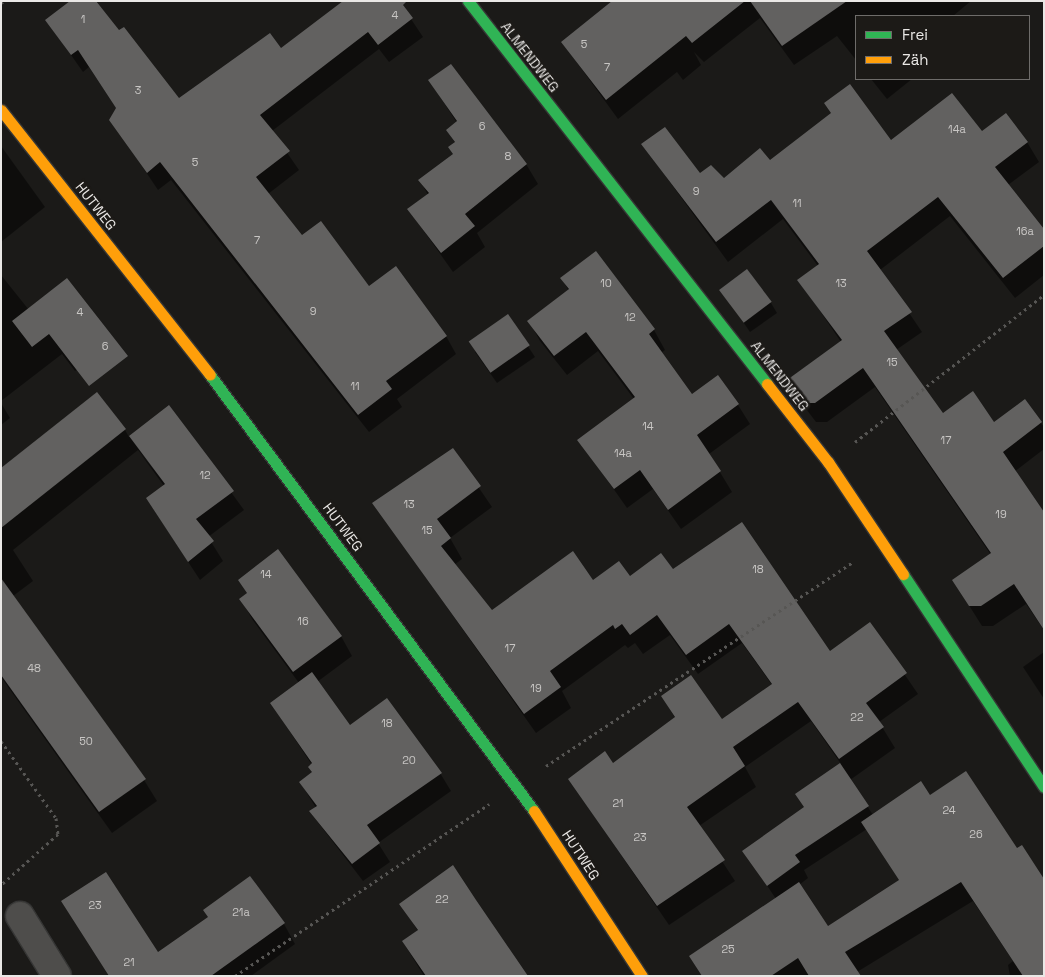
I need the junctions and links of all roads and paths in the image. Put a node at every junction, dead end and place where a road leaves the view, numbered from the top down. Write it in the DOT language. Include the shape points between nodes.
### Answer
graph roads {
  1 [pos="468,1"];
  2 [pos="1,110"];
  3 [pos="1044,295"];
  4 [pos="828,462"];
  5 [pos="883,543"];
  6 [pos="1,741"];
  7 [pos="517,785"];
  8 [pos="1044,787"];
  9 [pos="1,885"];
  10 [pos="20,916"];
  11 [pos="57,976"];
  12 [pos="236,976"];
  13 [pos="642,976"];
  1 -- 4 [label="street, ALMENDWEG"];
  2 -- 7 [label="street, HUTWEG" via="248,424"];
  3 -- 4 [label="path"];
  4 -- 5 [label="street, ALMENDWEG"];
  5 -- 7 [label="path"];
  5 -- 8 [label="street, ALMENDWEG"];
  6 -- 9 [label="path" via="56,818 58,834"];
  7 -- 12 [label="path"];
  7 -- 13 [label="street, HUTWEG"];
  10 -- 11 [label="street"];
}
